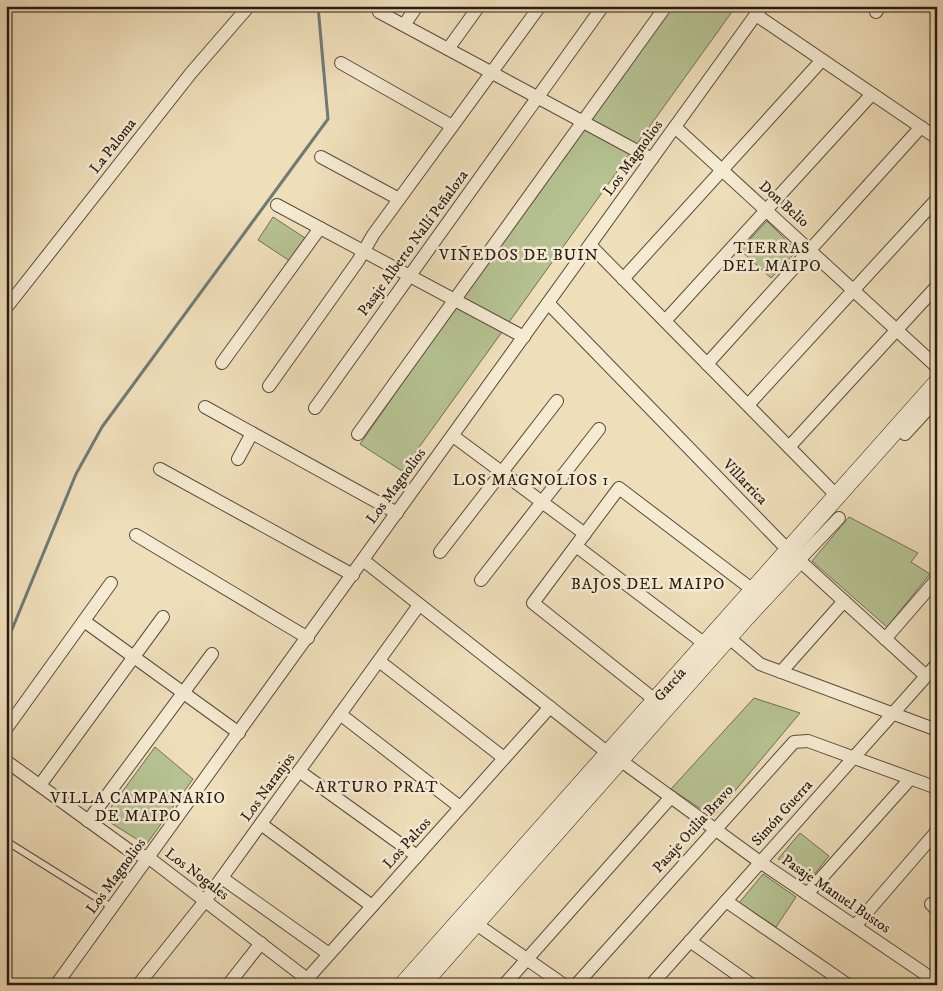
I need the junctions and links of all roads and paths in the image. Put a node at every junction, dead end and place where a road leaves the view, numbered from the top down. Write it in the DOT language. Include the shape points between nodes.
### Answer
graph roads {
  1 [pos="249,6"];
  2 [pos="418,6"];
  3 [pos="478,6"];
  4 [pos="540,6"];
  5 [pos="602,6"];
  6 [pos="666,6"];
  7 [pos="759,10"];
  8 [pos="379,12"];
  9 [pos="404,25"];
  10 [pos="448,49"];
  11 [pos="822,60"];
  12 [pos="341,63"];
  13 [pos="491,72"];
  14 [pos="872,94"];
  15 [pos="538,98"];
  16 [pos="584,122"];
  17 [pos="452,126"];
  18 [pos="675,127"];
  19 [pos="921,127"];
  20 [pos="937,138"];
  21 [pos="321,157"];
  22 [pos="652,159"];
  23 [pos="723,171"];
  24 [pos="399,199"];
  25 [pos="937,199"];
  26 [pos="277,205"];
  27 [pos="766,211"];
  28 [pos="320,228"];
  29 [pos="590,245"];
  30 [pos="810,250"];
  31 [pos="363,251"];
  32 [pos="410,276"];
  33 [pos="624,279"];
  34 [pos="937,286"];
  35 [pos="853,290"];
  36 [pos="455,300"];
  37 [pos="548,303"];
  38 [pos="6,308"];
  39 [pos="665,322"];
  40 [pos="896,330"];
  41 [pos="524,337"];
  42 [pos="222,363"];
  43 [pos="707,364"];
  44 [pos="937,367"];
  45 [pos="937,383"];
  46 [pos="269,386"];
  47 [pos="937,399"];
  48 [pos="557,400"];
  49 [pos="748,405"];
  50 [pos="205,407"];
  51 [pos="315,408"];
  52 [pos="598,429"];
  53 [pos="252,433"];
  54 [pos="358,434"];
  55 [pos="905,434"];
  56 [pos="453,436"];
  57 [pos="789,447"];
  58 [pos="238,459"];
  59 [pos="160,469"];
  60 [pos="502,472"];
  61 [pos="837,496"];
  62 [pos="542,502"];
  63 [pos="397,513"];
  64 [pos="838,518"];
  65 [pos="585,534"];
  66 [pos="136,535"];
  67 [pos="576,546"];
  68 [pos="440,552"];
  69 [pos="794,555"];
  70 [pos="363,560"];
  71 [pos="353,575"];
  72 [pos="937,579"];
  73 [pos="481,580"];
  74 [pos="111,583"];
  75 [pos="753,590"];
  76 [pos="844,601"];
  77 [pos="419,605"];
  78 [pos="163,617"];
  79 [pos="84,621"];
  80 [pos="728,637"];
  81 [pos="308,638"];
  82 [pos="885,639"];
  83 [pos="705,644"];
  84 [pos="212,654"];
  85 [pos="133,657"];
  86 [pos="379,661"];
  87 [pos="937,664"];
  88 [pos="781,672"];
  89 [pos="926,676"];
  90 [pos="183,693"];
  91 [pos="655,700"];
  92 [pos="550,707"];
  93 [pos="340,714"];
  94 [pos="892,714"];
  95 [pos="6,729"];
  96 [pos="937,730"];
  97 [pos="239,733"];
  98 [pos="614,756"];
  99 [pos="504,758"];
  100 [pos="852,758"];
  101 [pos="6,761"];
  102 [pos="299,771"];
  103 [pos="910,779"];
  104 [pos="40,786"];
  105 [pos="937,788"];
  106 [pos="671,797"];
  107 [pos="460,808"];
  108 [pos="88,821"];
  109 [pos="261,824"];
  110 [pos="715,829"];
  111 [pos="937,831"];
  112 [pos="6,841"];
  113 [pos="417,856"];
  114 [pos="149,858"];
  115 [pos="760,862"];
  116 [pos="222,878"];
  117 [pos="807,894"];
  118 [pos="205,901"];
  119 [pos="726,901"];
  120 [pos="372,906"];
  121 [pos="113,908"];
  122 [pos="470,920"];
  123 [pos="855,926"];
  124 [pos="690,940"];
  125 [pos="261,943"];
  126 [pos="329,954"];
  127 [pos="527,960"];
  128 [pos="311,981"];
  129 [pos="937,982"];
  130 [pos="654,984"];
  131 [pos="56,985"];
  132 [pos="138,985"];
  133 [pos="228,985"];
  134 [pos="403,985"];
  135 [pos="422,985"];
  136 [pos="504,985"];
  137 [pos="564,985"];
  138 [pos="576,985"];
  139 [pos="752,985"];
  140 [pos="848,985"];
  1 -- 38 [label="street, La Paloma" via="191,73"];
  2 -- 9 [label="street"];
  3 -- 10 [label="street"];
  4 -- 13 [label="street"];
  5 -- 15 [label="street, Pasaje Alberto Nallí Peñaloza"];
  6 -- 16 [label="street"];
  7 -- 11 [label="street"];
  7 -- 18 [label="street, Los Magnolios"];
  8 -- 9 [label="street"];
  9 -- 10 [label="street"];
  10 -- 13 [label="street"];
  11 -- 14 [label="street"];
  11 -- 23 [label="street"];
  12 -- 17 [label="street"];
  13 -- 15 [label="street"];
  13 -- 17 [label="street"];
  14 -- 19 [label="street"];
  14 -- 27 [label="street"];
  15 -- 16 [label="street"];
  15 -- 32 [label="street, Pasaje Alberto Nallí Peñaloza"];
  16 -- 22 [label="street"];
  16 -- 36 [label="street"];
  17 -- 24 [label="street"];
  18 -- 22 [label="street, Los Magnolios"];
  18 -- 23 [label="street, Don Belio"];
  19 -- 20 [label="street"];
  19 -- 30 [label="street"];
  21 -- 24 [label="street"];
  22 -- 29 [label="street, Los Magnolios"];
  23 -- 27 [label="street, Don Belio"];
  23 -- 33 [label="street"];
  24 -- 31 [label="street"];
  25 -- 35 [label="street"];
  26 -- 28 [label="street"];
  27 -- 30 [label="street, Don Belio"];
  27 -- 39 [label="street"];
  28 -- 31 [label="street"];
  28 -- 42 [label="street"];
  29 -- 33 [label="street"];
  29 -- 37 [label="street, Los Magnolios"];
  30 -- 35 [label="street, Don Belio"];
  30 -- 43 [label="street"];
  31 -- 32 [label="street"];
  31 -- 46 [label="street"];
  32 -- 36 [label="street"];
  32 -- 51 [label="street, Pasaje Alberto Nallí Peñaloza"];
  33 -- 39 [label="street"];
  34 -- 40 [label="street"];
  35 -- 40 [label="street, Don Belio"];
  35 -- 49 [label="street"];
  36 -- 41 [label="street"];
  36 -- 54 [label="street"];
  37 -- 41 [label="street, Los Magnolios"];
  37 -- 69 [label="street, Villarrica"];
  39 -- 43 [label="street"];
  40 -- 44 [label="street, Don Belio"];
  40 -- 57 [label="street"];
  41 -- 56 [label="street, Los Magnolios"];
  43 -- 49 [label="street"];
  45 -- 61 [label="street, García"];
  47 -- 55 [label="street"];
  48 -- 60 [label="street"];
  49 -- 57 [label="street"];
  50 -- 53 [label="street"];
  52 -- 62 [label="street"];
  53 -- 58 [label="street"];
  53 -- 63 [label="street"];
  56 -- 60 [label="street"];
  56 -- 63 [label="street, Los Magnolios"];
  57 -- 61 [label="street"];
  59 -- 71 [label="street"];
  60 -- 62 [label="street"];
  60 -- 68 [label="street"];
  61 -- 69 [label="street, García"];
  62 -- 65 [label="street"];
  62 -- 73 [label="street"];
  63 -- 70 [label="street, Los Magnolios"];
  64 -- 69 [label="street, García"];
  65 -- 67 [label="street"];
  65 -- 75 [label="street" via="619,488"];
  66 -- 81 [label="street"];
  67 -- 83 [label="street"];
  67 -- 91 [label="street" via="533,603"];
  69 -- 75 [label="street, García"];
  69 -- 76 [label="street, Villarrica"];
  69 -- 80 [label="street, García"];
  70 -- 71 [label="street, Los Magnolios"];
  70 -- 77 [label="street, Pasaje Manuel Bustos"];
  71 -- 81 [label="street, Los Magnolios"];
  72 -- 82 [label="street"];
  74 -- 79 [label="street"];
  75 -- 83 [label="street, García"];
  76 -- 82 [label="street, Villarrica"];
  76 -- 88 [label="street"];
  77 -- 86 [label="street, Los Naranjos"];
  77 -- 92 [label="street, Pasaje Manuel Bustos"];
  78 -- 85 [label="street"];
  79 -- 85 [label="street"];
  79 -- 95 [label="street"];
  80 -- 88 [label="street" via="760,664"];
  80 -- 98 [label="street, García"];
  81 -- 97 [label="street, Los Magnolios"];
  82 -- 89 [label="street, Villarrica"];
  83 -- 91 [label="street, García"];
  84 -- 90 [label="street"];
  85 -- 90 [label="street"];
  85 -- 104 [label="street"];
  86 -- 93 [label="street, Los Naranjos"];
  86 -- 99 [label="street"];
  87 -- 89 [label="street, Simón Guerra"];
  88 -- 94 [label="street"];
  89 -- 94 [label="street, Simón Guerra"];
  90 -- 97 [label="street"];
  90 -- 108 [label="street"];
  91 -- 98 [label="street, García"];
  92 -- 98 [label="street, Pasaje Manuel Bustos"];
  92 -- 99 [label="street, Los Paltos"];
  93 -- 102 [label="street, Los Naranjos"];
  93 -- 107 [label="street"];
  94 -- 96 [label="street"];
  94 -- 100 [label="street, Simón Guerra"];
  97 -- 114 [label="street, Los Magnolios"];
  98 -- 106 [label="street, Pasaje Manuel Bustos"];
  98 -- 122 [label="street, García"];
  99 -- 107 [label="street, Los Paltos"];
  100 -- 103 [label="street"];
  100 -- 110 [label="street, Pasaje Otilia Bravo" via="808,742 794,742"];
  100 -- 115 [label="street, Simón Guerra"];
  101 -- 104 [label="street, Los Nogales"];
  102 -- 109 [label="street, Los Naranjos"];
  102 -- 113 [label="street"];
  103 -- 105 [label="street"];
  103 -- 117 [label="street"];
  104 -- 108 [label="street, Los Nogales"];
  106 -- 110 [label="street, Pasaje Manuel Bustos"];
  106 -- 127 [label="street"];
  107 -- 113 [label="street, Los Paltos"];
  108 -- 114 [label="street, Los Nogales" via="130,850"];
  109 -- 116 [label="street, Los Naranjos"];
  109 -- 120 [label="street"];
  110 -- 115 [label="street, Pasaje Manuel Bustos"];
  110 -- 138 [label="street, Pasaje Otilia Bravo"];
  111 -- 123 [label="street"];
  112 -- 121 [label="lane"];
  113 -- 120 [label="street, Los Paltos"];
  114 -- 118 [label="street, Los Nogales"];
  114 -- 121 [label="street, Los Magnolios"];
  115 -- 117 [label="street, Pasaje Manuel Bustos"];
  115 -- 119 [label="street, Simón Guerra"];
  116 -- 118 [label="street, Los Naranjos"];
  116 -- 126 [label="street"];
  117 -- 123 [label="street, Pasaje Manuel Bustos"];
  118 -- 125 [label="street, Los Nogales"];
  118 -- 132 [label="street, Los Naranjos"];
  119 -- 124 [label="street, Simón Guerra"];
  119 -- 140 [label="street"];
  120 -- 126 [label="street, Los Paltos"];
  121 -- 131 [label="street, Los Magnolios"];
  122 -- 127 [label="street"];
  122 -- 134 [label="street, García"];
  122 -- 135 [label="street, García"];
  123 -- 129 [label="street, Pasaje Manuel Bustos"];
  124 -- 130 [label="street, Simón Guerra"];
  124 -- 139 [label="street"];
  125 -- 128 [label="street, Los Nogales"];
  125 -- 133 [label="street"];
  126 -- 128 [label="street, Los Paltos"];
  127 -- 136 [label="street"];
  127 -- 137 [label="street"];
}
